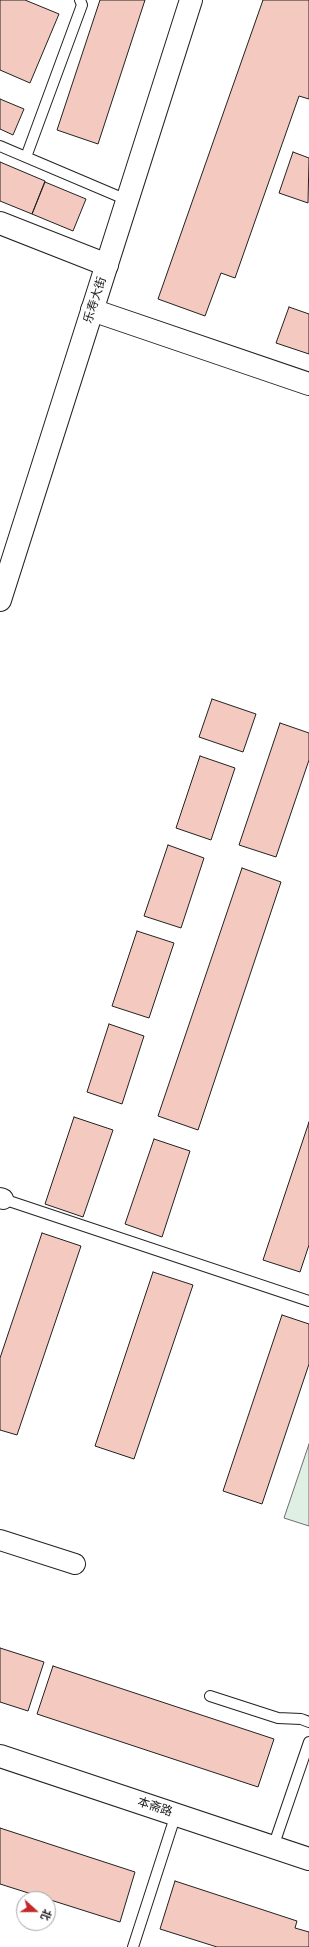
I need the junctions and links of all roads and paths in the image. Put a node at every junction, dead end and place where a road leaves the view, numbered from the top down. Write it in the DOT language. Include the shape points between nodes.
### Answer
graph roads {
  1 [pos="80,0"];
  2 [pos="191,0"];
  3 [pos="0,146"];
  4 [pos="26,157"];
  5 [pos="127,200"];
  6 [pos="0,224"];
  7 [pos="106,265"];
  8 [pos="92,310"];
  9 [pos="309,384"];
  10 [pos="0,600"];
  11 [pos="1,1198"];
  12 [pos="309,1300"];
  13 [pos="0,1540"];
  14 [pos="75,1564"];
  15 [pos="210,1696"];
  16 [pos="309,1722"];
  17 [pos="309,1742"];
  18 [pos="0,1756"];
  19 [pos="176,1814"];
  20 [pos="273,1847"];
  21 [pos="309,1859"];
  22 [pos="133,1947"];
  1 -- 4 [label="lane" via="82,5"];
  2 -- 5 [label="street, 乐寿大街"];
  3 -- 4 [label="lane"];
  4 -- 5 [label="lane"];
  5 -- 7 [label="street, 乐寿大街"];
  6 -- 7 [label="street"];
  7 -- 8 [label="street, 乐寿大街"];
  8 -- 9 [label="street"];
  8 -- 10 [label="street, 乐寿大街"];
  11 -- 12 [label="lane"];
  13 -- 14 [label="street"];
  15 -- 16 [label="lane" via="278,1718"];
  17 -- 20 [label="lane"];
  18 -- 19 [label="street, 本斋路"];
  19 -- 20 [label="street, 本斋路"];
  19 -- 22 [label="lane"];
  20 -- 21 [label="street, 本斋路"];
}
